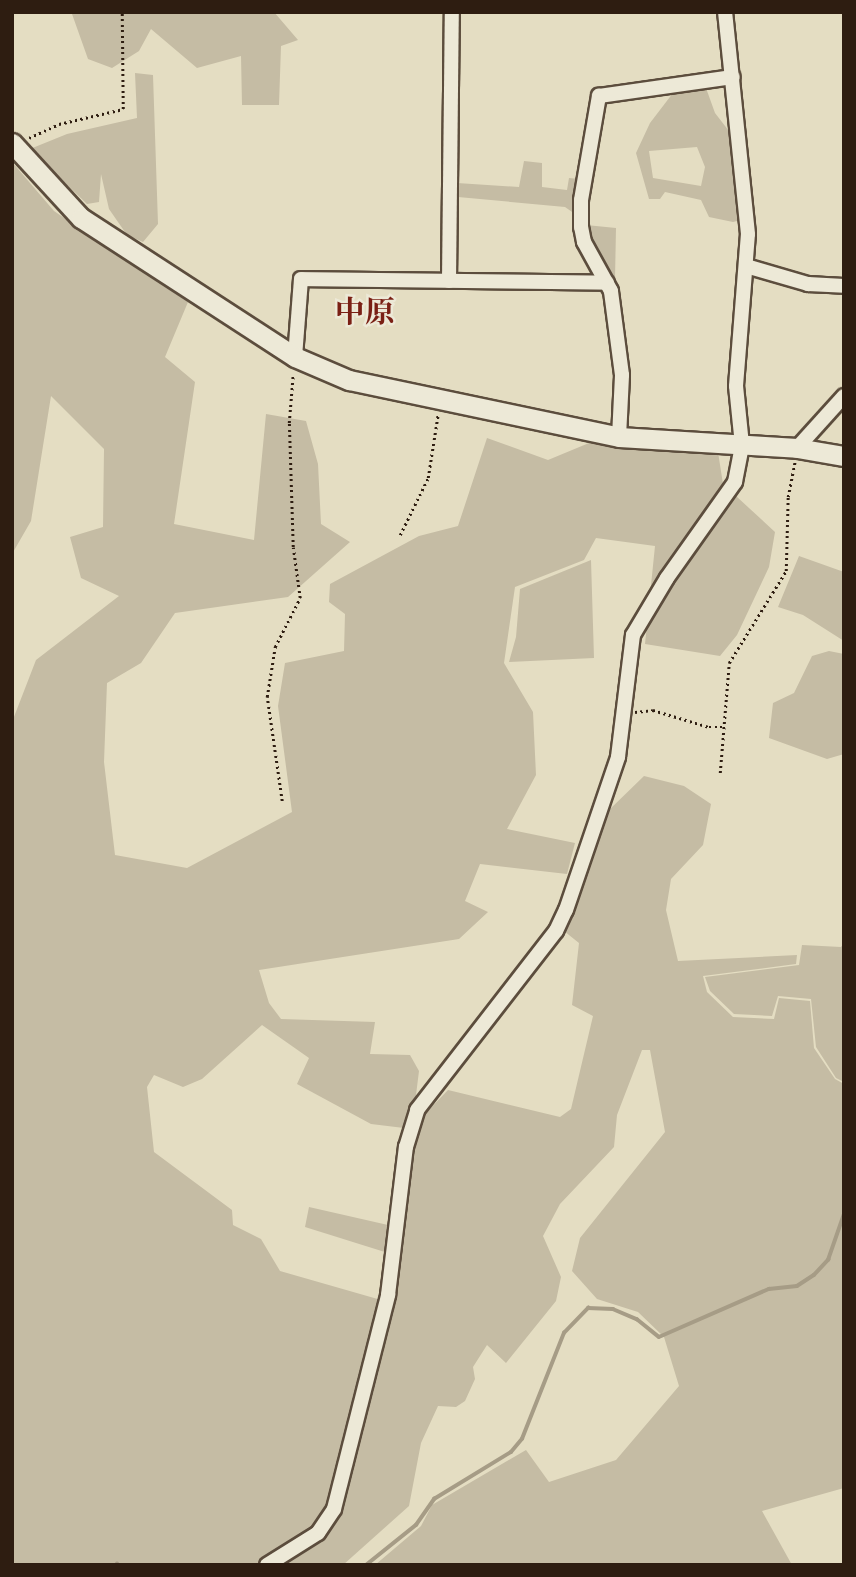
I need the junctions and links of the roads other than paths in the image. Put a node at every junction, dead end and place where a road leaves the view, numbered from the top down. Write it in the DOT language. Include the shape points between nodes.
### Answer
graph roads {
  1 [pos="452,12"];
  2 [pos="725,12"];
  3 [pos="733,77"];
  4 [pos="14,145"];
  5 [pos="746,266"];
  6 [pos="449,282"];
  7 [pos="607,283"];
  8 [pos="844,286"];
  9 [pos="295,357"];
  10 [pos="844,396"];
  11 [pos="619,437"];
  12 [pos="742,445"];
  13 [pos="797,448"];
  14 [pos="844,456"];
  15 [pos="267,1565"];
  1 -- 6 [label="street"];
  2 -- 3 [label="street"];
  3 -- 5 [label="street" via="748,234"];
  3 -- 7 [label="street" via="599,96 581,200 581,227 584,242"];
  4 -- 9 [label="street" via="81,218"];
  5 -- 8 [label="street" via="808,284"];
  5 -- 12 [label="street" via="736,386"];
  6 -- 7 [label="street"];
  6 -- 9 [label="street" via="301,279"];
  7 -- 11 [label="street" via="622,376"];
  9 -- 11 [label="street" via="349,380"];
  10 -- 13 [label="street"];
  11 -- 12 [label="street"];
  12 -- 13 [label="street"];
  12 -- 15 [label="street" via="729,497 640,618 633,635 618,757 566,910 547,942 417,1110 410,1127 388,1295 334,1509 318,1533"];
  13 -- 14 [label="street"];
}
